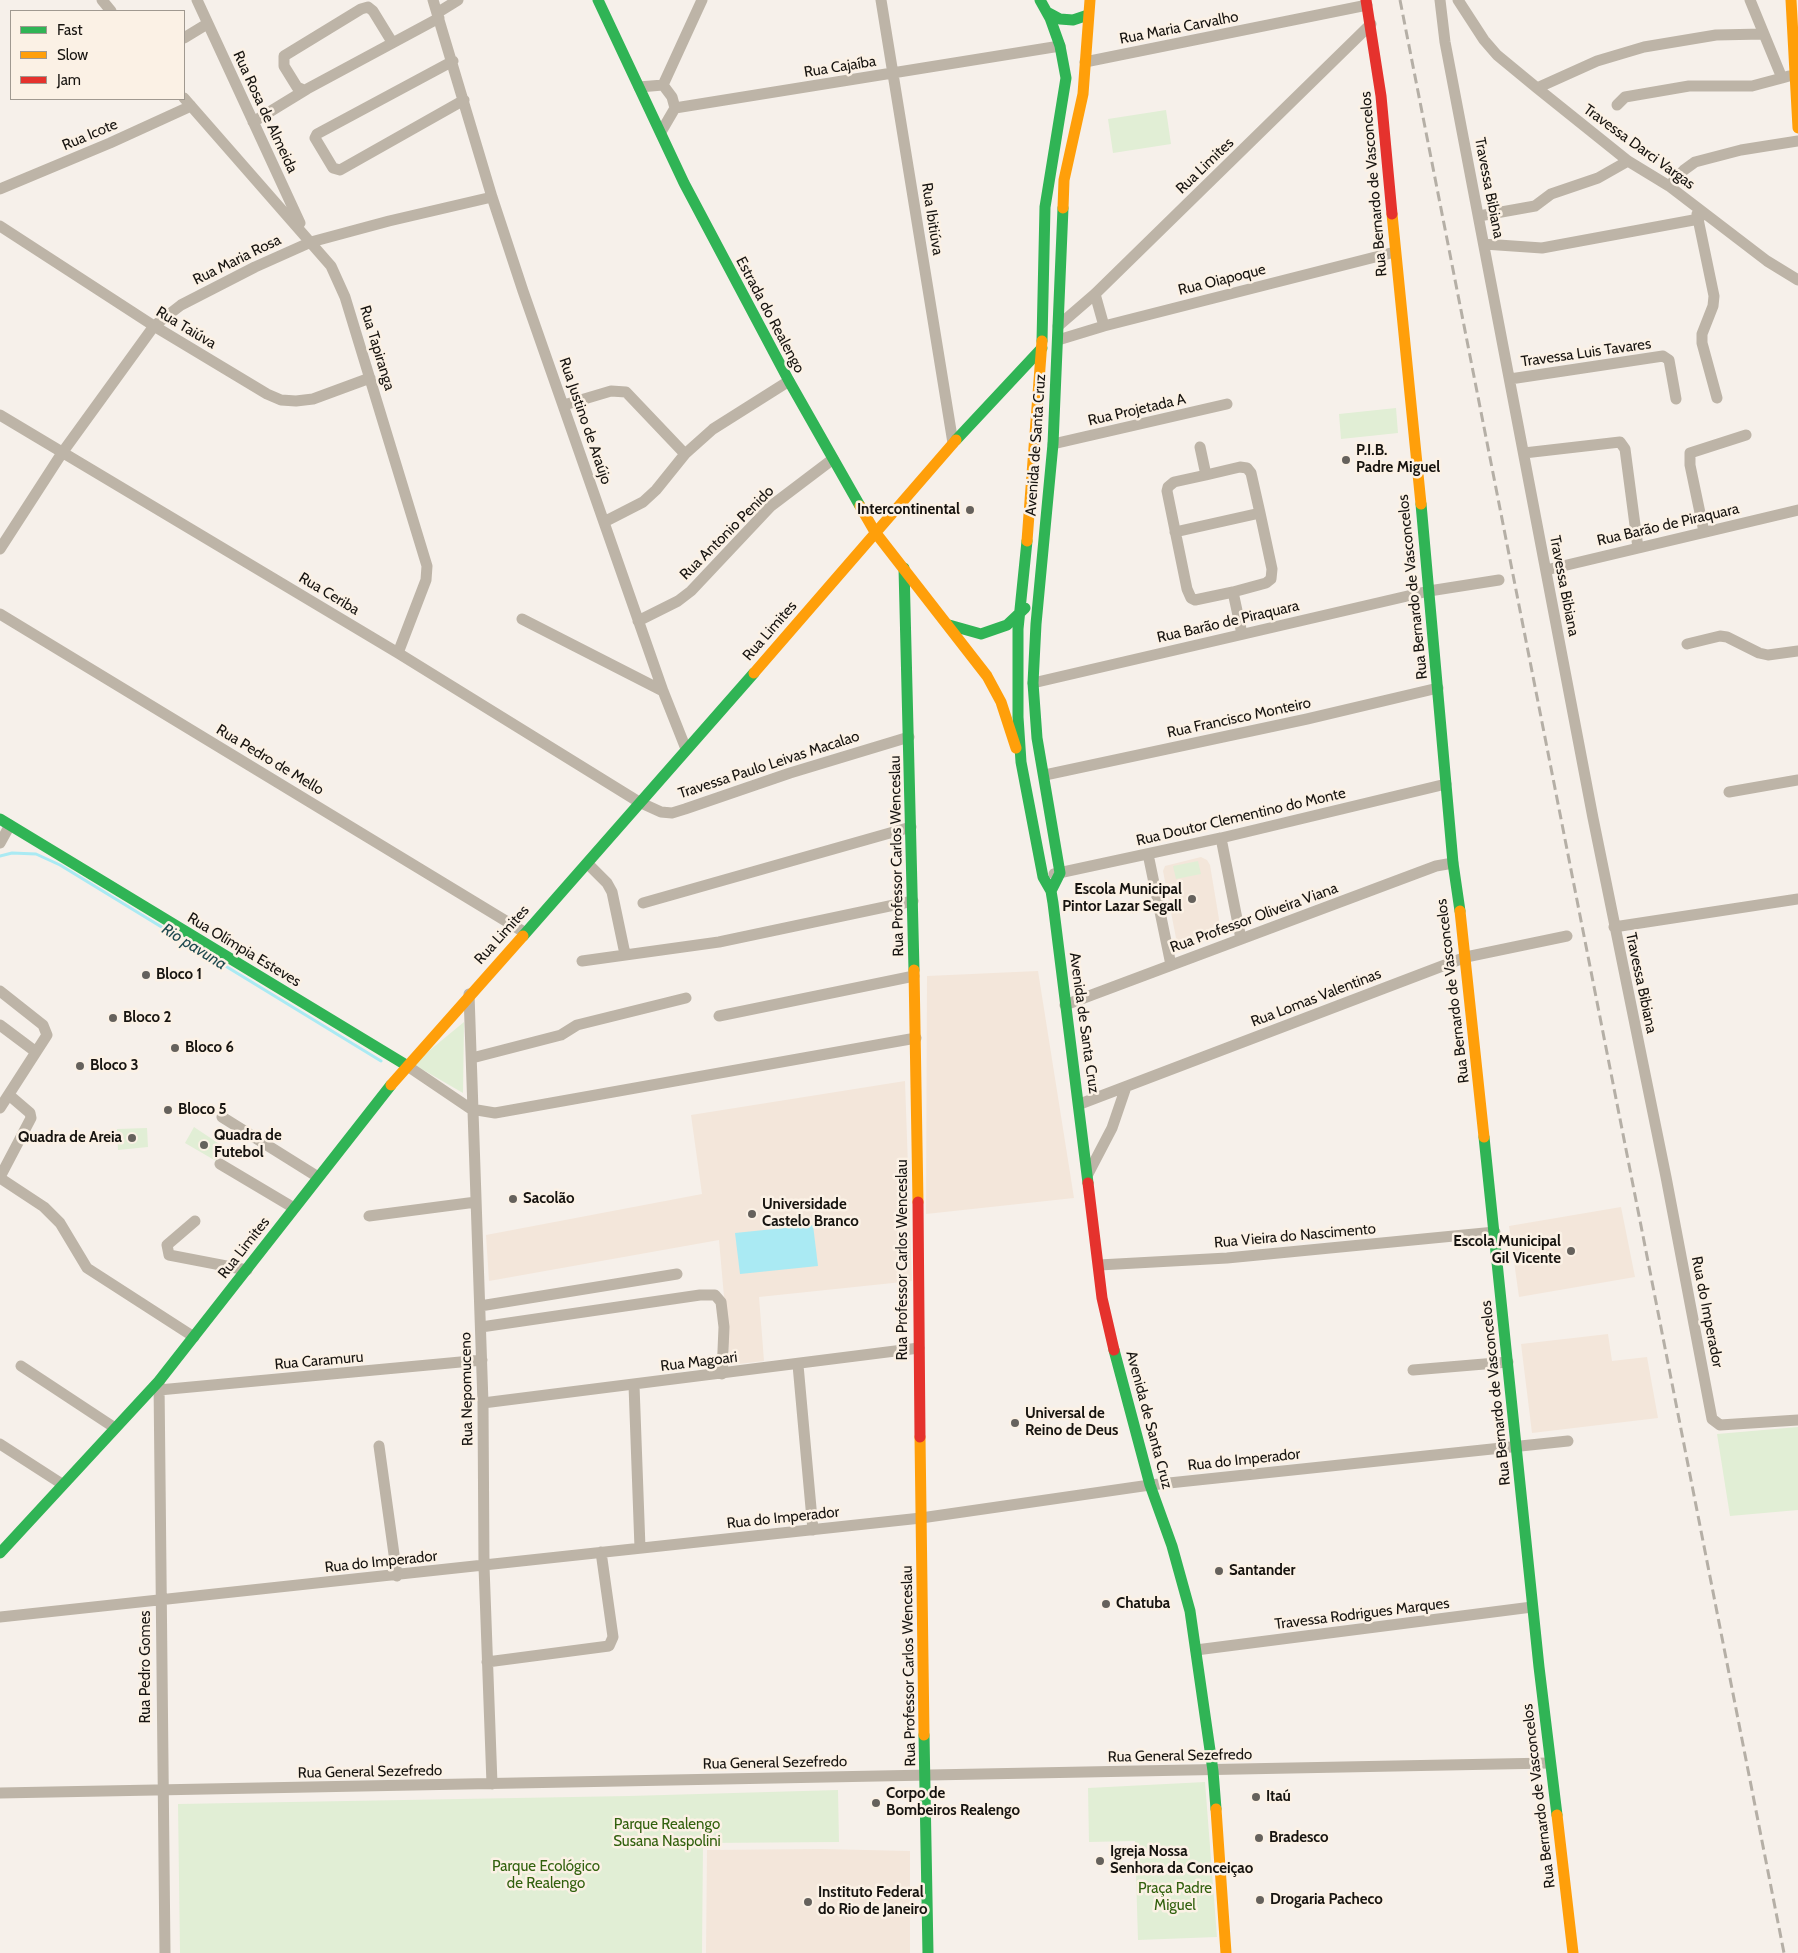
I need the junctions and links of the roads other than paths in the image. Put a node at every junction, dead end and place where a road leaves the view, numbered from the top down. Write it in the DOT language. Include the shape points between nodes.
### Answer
graph roads {
  1 [pos="102,0"];
  2 [pos="197,0"];
  3 [pos="433,0"];
  4 [pos="458,0"];
  5 [pos="598,0"];
  6 [pos="702,0"];
  7 [pos="881,0"];
  8 [pos="1040,0"];
  9 [pos="1090,0"];
  10 [pos="1101,0"];
  11 [pos="1440,0"];
  12 [pos="1458,0"];
  13 [pos="1750,0"];
  14 [pos="1791,0"];
  15 [pos="1367,3"];
  16 [pos="110,10"];
  17 [pos="1047,12"];
  18 [pos="438,15"];
  19 [pos="1088,15"];
  20 [pos="207,24"];
  21 [pos="1371,24"];
  22 [pos="1053,26"];
  23 [pos="1763,34"];
  24 [pos="185,37"];
  25 [pos="392,42"];
  26 [pos="1060,46"];
  27 [pos="1038,50"];
  28 [pos="453,61"];
  29 [pos="1085,62"];
  30 [pos="893,73"];
  31 [pos="1797,73"];
  32 [pos="1782,78"];
  33 [pos="663,85"];
  34 [pos="638,87"];
  35 [pos="1538,88"];
  36 [pos="304,90"];
  37 [pos="464,100"];
  38 [pos="187,102"];
  39 [pos="1617,105"];
  40 [pos="675,108"];
  41 [pos="253,122"];
  42 [pos="1798,128"];
  43 [pos="661,132"];
  44 [pos="1798,141"];
  45 [pos="1628,161"];
  46 [pos="1669,186"];
  47 [pos="0,189"];
  48 [pos="492,197"];
  49 [pos="1696,207"];
  50 [pos="1480,216"];
  51 [pos="1698,219"];
  52 [pos="0,226"];
  53 [pos="309,239"];
  54 [pos="1484,244"];
  55 [pos="1394,252"];
  56 [pos="1798,280"];
  57 [pos="1095,294"];
  58 [pos="154,326"];
  59 [pos="1058,326"];
  60 [pos="1104,326"];
  61 [pos="1058,340"];
  62 [pos="1042,348"];
  63 [pos="370,378"];
  64 [pos="1510,379"];
  65 [pos="788,381"];
  66 [pos="1717,398"];
  67 [pos="1676,399"];
  68 [pos="1227,404"];
  69 [pos="564,405"];
  70 [pos="0,415"];
  71 [pos="1746,435"];
  72 [pos="952,443"];
  73 [pos="1053,444"];
  74 [pos="1200,447"];
  75 [pos="62,453"];
  76 [pos="1524,453"];
  77 [pos="685,454"];
  78 [pos="833,459"];
  79 [pos="1206,475"];
  80 [pos="1798,510"];
  81 [pos="1260,514"];
  82 [pos="604,522"];
  83 [pos="875,532"];
  84 [pos="1175,532"];
  85 [pos="1704,532"];
  86 [pos="0,548"];
  87 [pos="1638,548"];
  88 [pos="904,568"];
  89 [pos="1546,570"];
  90 [pos="1499,580"];
  91 [pos="1430,591"];
  92 [pos="1233,592"];
  93 [pos="1039,594"];
  94 [pos="931,602"];
  95 [pos="0,614"];
  96 [pos="905,614"];
  97 [pos="1019,614"];
  98 [pos="522,619"];
  99 [pos="638,620"];
  100 [pos="949,624"];
  101 [pos="1242,634"];
  102 [pos="1687,644"];
  103 [pos="1798,651"];
  104 [pos="398,653"];
  105 [pos="1033,683"];
  106 [pos="1438,688"];
  107 [pos="662,691"];
  108 [pos="909,737"];
  109 [pos="686,748"];
  110 [pos="1020,762"];
  111 [pos="1045,775"];
  112 [pos="1798,780"];
  113 [pos="1446,784"];
  114 [pos="1729,792"];
  115 [pos="639,802"];
  116 [pos="0,819"];
  117 [pos="10,825"];
  118 [pos="911,827"];
  119 [pos="1222,838"];
  120 [pos="1,839"];
  121 [pos="1148,854"];
  122 [pos="1453,863"];
  123 [pos="588,864"];
  124 [pos="1060,873"];
  125 [pos="1042,877"];
  126 [pos="1051,891"];
  127 [pos="1798,899"];
  128 [pos="913,901"];
  129 [pos="643,904"];
  130 [pos="1614,927"];
  131 [pos="524,932"];
  132 [pos="1567,936"];
  133 [pos="1241,939"];
  134 [pos="625,954"];
  135 [pos="1466,956"];
  136 [pos="582,962"];
  137 [pos="1171,964"];
  138 [pos="914,976"];
  139 [pos="0,992"];
  140 [pos="469,994"];
  141 [pos="686,998"];
  142 [pos="1066,1005"];
  143 [pos="719,1016"];
  144 [pos="0,1025"];
  145 [pos="916,1038"];
  146 [pos="36,1052"];
  147 [pos="472,1058"];
  148 [pos="406,1065"];
  149 [pos="1126,1086"];
  150 [pos="9,1095"];
  151 [pos="1080,1104"];
  152 [pos="0,1108"];
  153 [pos="471,1109"];
  154 [pos="222,1117"];
  155 [pos="220,1164"];
  156 [pos="1088,1174"];
  157 [pos="318,1177"];
  158 [pos="0,1178"];
  159 [pos="1670,1201"];
  160 [pos="476,1202"];
  161 [pos="294,1208"];
  162 [pos="369,1216"];
  163 [pos="195,1221"];
  164 [pos="1494,1227"];
  165 [pos="1099,1264"];
  166 [pos="247,1270"];
  167 [pos="677,1274"];
  168 [pos="480,1303"];
  169 [pos="481,1327"];
  170 [pos="194,1337"];
  171 [pos="919,1348"];
  172 [pos="482,1360"];
  173 [pos="1508,1362"];
  174 [pos="798,1365"];
  175 [pos="21,1366"];
  176 [pos="1413,1370"];
  177 [pos="722,1374"];
  178 [pos="159,1385"];
  179 [pos="634,1385"];
  180 [pos="483,1403"];
  181 [pos="1798,1420"];
  182 [pos="115,1428"];
  183 [pos="1568,1441"];
  184 [pos="0,1444"];
  185 [pos="379,1446"];
  186 [pos="1516,1447"];
  187 [pos="62,1484"];
  188 [pos="1150,1485"];
  189 [pos="921,1518"];
  190 [pos="812,1530"];
  191 [pos="640,1548"];
  192 [pos="601,1552"];
  193 [pos="0,1553"];
  194 [pos="484,1566"];
  195 [pos="397,1576"];
  196 [pos="160,1600"];
  197 [pos="1532,1607"];
  198 [pos="0,1617"];
  199 [pos="1196,1650"];
  200 [pos="487,1662"];
  201 [pos="1550,1763"];
  202 [pos="1213,1771"];
  203 [pos="926,1774"];
  204 [pos="492,1784"];
  205 [pos="162,1791"];
  206 [pos="0,1794"];
  207 [pos="165,1953"];
  208 [pos="928,1953"];
  209 [pos="1226,1953"];
  210 [pos="1573,1953"];
  1 -- 16 [label="street"];
  2 -- 20 [label="street, Rua Rosa de Almeida"];
  3 -- 18 [label="street, Rua Justino de Araújo"];
  4 -- 18 [label="street"];
  5 -- 34 [label="main road, Estrada do Realengo"];
  6 -- 33 [label="street"];
  7 -- 30 [label="street, Rua Ibitiúva"];
  8 -- 17 [label="main road, Avenida de Santa Cruz"];
  9 -- 19 [label="main road, Avenida de Santa Cruz"];
  10 -- 19 [label="main road"];
  11 -- 50 [label="street, Travessa Bibiana" via="1445,42"];
  12 -- 35 [label="street, Travessa Darci Vargas" via="1484,40"];
  13 -- 23 [label="street"];
  14 -- 31 [label="main road"];
  15 -- 21 [label="main road, Rua Bernardo de Vasconcelos"];
  15 -- 29 [label="street, Rua Maria Carvalho"];
  17 -- 19 [label="main road" via="1060,19 1073,20"];
  17 -- 22 [label="main road, Avenida de Santa Cruz"];
  18 -- 25 [label="street"];
  18 -- 28 [label="street, Rua Justino de Araújo"];
  19 -- 29 [label="main road, Avenida de Santa Cruz"];
  20 -- 24 [label="street"];
  20 -- 41 [label="street, Rua Rosa de Almeida"];
  21 -- 55 [label="main road, Rua Bernardo de Vasconcelos" via="1381,96"];
  21 -- 57 [label="street, Rua Limites"];
  22 -- 26 [label="main road, Avenida de Santa Cruz"];
  22 -- 27 [label="street"];
  23 -- 32 [label="street"];
  23 -- 35 [label="street" via="1716,35 1644,47 1597,61"];
  25 -- 36 [label="street"];
  25 -- 36 [label="street" via="373,11 368,8 361,10 284,56 284,66 297,87"];
  26 -- 27 [label="street, Rua Cajaíba"];
  26 -- 62 [label="main road, Avenida de Santa Cruz" via="1066,78 1045,207"];
  27 -- 30 [label="street, Rua Cajaíba"];
  28 -- 37 [label="street, Rua Justino de Araújo"];
  28 -- 37 [label="street" via="317,134 315,138 333,168 340,170"];
  29 -- 59 [label="main road, Avenida de Santa Cruz" via="1083,94 1064,180"];
  30 -- 40 [label="street, Rua Cajaíba"];
  30 -- 72 [label="street, Rua Ibitiúva"];
  31 -- 32 [label="street"];
  31 -- 42 [label="main road"];
  32 -- 39 [label="street" via="1752,86 1689,86 1625,98"];
  33 -- 34 [label="street"];
  33 -- 40 [label="street"];
  34 -- 43 [label="main road, Estrada do Realengo"];
  35 -- 45 [label="street, Travessa Darci Vargas"];
  36 -- 41 [label="street"];
  37 -- 48 [label="street, Rua Justino de Araújo"];
  38 -- 47 [label="street, Rua Icote" via="110,143"];
  38 -- 53 [label="street, Rua Tapiranga"];
  40 -- 43 [label="street"];
  41 -- 53 [label="street, Rua Rosa de Almeida"];
  43 -- 65 [label="main road, Estrada do Realengo" via="684,184"];
  44 -- 46 [label="street" via="1741,150 1695,162"];
  45 -- 46 [label="street, Travessa Darci Vargas"];
  45 -- 50 [label="street" via="1598,178 1551,194 1535,206"];
  46 -- 49 [label="street, Travessa Darci Vargas"];
  48 -- 53 [label="street, Rua Maria Rosa"];
  48 -- 69 [label="street, Rua Justino de Araújo"];
  49 -- 51 [label="street"];
  49 -- 56 [label="street, Travessa Darci Vargas" via="1767,261"];
  50 -- 54 [label="street, Travessa Bibiana"];
  51 -- 54 [label="street" via="1550,247"];
  51 -- 66 [label="street" via="1714,296 1702,343"];
  52 -- 58 [label="street, Rua Taiúva"];
  53 -- 58 [label="street, Rua Maria Rosa" via="181,305"];
  53 -- 63 [label="street, Rua Tapiranga" via="337,277"];
  54 -- 64 [label="street, Travessa Bibiana"];
  55 -- 60 [label="street, Rua Oiapoque"];
  55 -- 91 [label="main road, Rua Bernardo de Vasconcelos"];
  57 -- 59 [label="street, Rua Limites"];
  57 -- 60 [label="street"];
  58 -- 63 [label="street, Rua Taiúva" via="281,400 313,399"];
  58 -- 75 [label="street, Rua Maria Rosa"];
  59 -- 61 [label="main road, Avenida de Santa Cruz"];
  60 -- 61 [label="street, Rua Oiapoque"];
  61 -- 73 [label="main road, Avenida de Santa Cruz"];
  62 -- 72 [label="main road, Rua Limites"];
  62 -- 97 [label="main road, Avenida de Santa Cruz"];
  63 -- 104 [label="street, Rua Tapiranga" via="427,566 426,580"];
  64 -- 67 [label="street, Travessa Luis Tavares" via="1667,357"];
  64 -- 76 [label="street, Travessa Bibiana"];
  65 -- 77 [label="street" via="723,422"];
  65 -- 78 [label="main road, Estrada do Realengo"];
  68 -- 73 [label="street, Rua Projetada A"];
  69 -- 77 [label="street" via="611,391 626,392"];
  69 -- 82 [label="street, Rua Justino de Araújo"];
  70 -- 75 [label="street, Rua Ceriba"];
  71 -- 85 [label="street" via="1690,453"];
  72 -- 83 [label="main road, Rua Limites"];
  73 -- 93 [label="main road, Avenida de Santa Cruz"];
  74 -- 79 [label="street"];
  75 -- 86 [label="street, Rua Maria Rosa"];
  75 -- 104 [label="street, Rua Ceriba"];
  76 -- 87 [label="street" via="1620,442 1625,450"];
  76 -- 89 [label="street, Travessa Bibiana"];
  77 -- 82 [label="street" via="643,502"];
  78 -- 83 [label="main road, Estrada do Realengo"];
  78 -- 99 [label="street, Rua Antonio Penido" via="771,506 691,591 678,601"];
  79 -- 81 [label="street" via="1247,468"];
  79 -- 84 [label="street" via="1168,486"];
  80 -- 85 [label="street, Rua Barão de Piraquara"];
  81 -- 84 [label="street"];
  81 -- 92 [label="street" via="1272,569 1271,578 1266,583"];
  82 -- 99 [label="street, Rua Justino de Araújo"];
  83 -- 88 [label="main road, Estrada do Realengo"];
  83 -- 109 [label="main road, Rua Limites"];
  84 -- 92 [label="street" via="1186,589 1191,598 1200,600"];
  85 -- 87 [label="street, Rua Barão de Piraquara"];
  87 -- 89 [label="street, Rua Barão de Piraquara"];
  88 -- 94 [label="main road, Estrada do Realengo"];
  88 -- 96 [label="main road, Rua Professor Carlos Wenceslau"];
  89 -- 130 [label="street, Travessa Bibiana"];
  90 -- 91 [label="street, Rua Barão de Piraquara"];
  91 -- 101 [label="street, Rua Barão de Piraquara"];
  91 -- 106 [label="main road, Rua Bernardo de Vasconcelos"];
  92 -- 101 [label="street"];
  93 -- 97 [label="main road"];
  93 -- 105 [label="main road, Avenida de Santa Cruz"];
  94 -- 96 [label="main road" via="916,600"];
  94 -- 100 [label="main road, Estrada do Realengo"];
  95 -- 131 [label="street, Rua Pedro de Mello"];
  96 -- 108 [label="main road, Rua Professor Carlos Wenceslau"];
  97 -- 100 [label="main road" via="1007,625 981,634"];
  97 -- 110 [label="main road, Avenida de Santa Cruz"];
  98 -- 107 [label="street"];
  99 -- 107 [label="street, Rua Justino de Araújo"];
  100 -- 110 [label="main road, Estrada do Realengo" via="996,690"];
  101 -- 105 [label="street, Rua Barão de Piraquara"];
  102 -- 103 [label="street" via="1720,636 1759,654"];
  104 -- 115 [label="street, Rua Ceriba"];
  105 -- 111 [label="main road, Avenida de Santa Cruz" via="1037,738"];
  106 -- 111 [label="street, Rua Francisco Monteiro"];
  106 -- 113 [label="main road, Rua Bernardo de Vasconcelos"];
  107 -- 109 [label="street, Rua Justino de Araújo"];
  108 -- 115 [label="street, Travessa Paulo Leivas Macalao" via="672,813 661,812"];
  108 -- 118 [label="main road, Rua Professor Carlos Wenceslau"];
  109 -- 115 [label="main road, Rua Limites"];
  110 -- 125 [label="main road, Avenida de Santa Cruz"];
  111 -- 124 [label="main road, Avenida de Santa Cruz"];
  112 -- 114 [label="street"];
  113 -- 119 [label="street, Rua Doutor Clementino do Monte"];
  113 -- 122 [label="main road, Rua Bernardo de Vasconcelos"];
  115 -- 123 [label="main road, Rua Limites"];
  116 -- 117 [label="main road, Rua Olímpia Esteves"];
  117 -- 120 [label="street"];
  117 -- 148 [label="main road, Rua Olímpia Esteves"];
  118 -- 128 [label="main road, Rua Professor Carlos Wenceslau"];
  118 -- 129 [label="street"];
  119 -- 121 [label="street, Rua Doutor Clementino do Monte"];
  119 -- 133 [label="street"];
  121 -- 124 [label="street, Rua Doutor Clementino do Monte"];
  121 -- 137 [label="street"];
  122 -- 133 [label="street, Rua Professor Oliveira Viana" via="1436,866"];
  122 -- 135 [label="main road, Rua Bernardo de Vasconcelos"];
  123 -- 131 [label="main road, Rua Limites"];
  123 -- 134 [label="street" via="612,892"];
  124 -- 125 [label="street, Rua Doutor Clementino do Monte"];
  124 -- 126 [label="main road"];
  125 -- 126 [label="main road, Avenida de Santa Cruz"];
  126 -- 142 [label="main road, Avenida de Santa Cruz"];
  127 -- 130 [label="street"];
  128 -- 134 [label="street" via="719,942"];
  128 -- 138 [label="main road, Rua Professor Carlos Wenceslau"];
  130 -- 159 [label="street, Travessa Bibiana"];
  131 -- 140 [label="main road, Rua Limites"];
  132 -- 135 [label="street, Rua Lomas Valentinas"];
  133 -- 137 [label="street, Rua Professor Oliveira Viana"];
  134 -- 136 [label="street"];
  135 -- 149 [label="street, Rua Lomas Valentinas"];
  135 -- 164 [label="main road, Rua Bernardo de Vasconcelos"];
  137 -- 142 [label="street, Rua Professor Oliveira Viana"];
  138 -- 143 [label="street"];
  138 -- 145 [label="main road, Rua Professor Carlos Wenceslau"];
  139 -- 146 [label="street" via="46,1029 47,1035"];
  140 -- 147 [label="street, Rua Nepomuceno"];
  140 -- 148 [label="main road, Rua Limites"];
  141 -- 147 [label="street" via="576,1026 561,1035"];
  142 -- 151 [label="main road, Avenida de Santa Cruz"];
  144 -- 146 [label="street"];
  145 -- 153 [label="street" via="505,1111"];
  145 -- 171 [label="main road, Rua Professor Carlos Wenceslau"];
  146 -- 150 [label="street"];
  147 -- 153 [label="street, Rua Nepomuceno"];
  148 -- 153 [label="street, Rua Olímpia Esteves"];
  148 -- 157 [label="main road, Rua Limites"];
  149 -- 151 [label="street, Rua Lomas Valentinas"];
  149 -- 156 [label="street" via="1112,1128"];
  150 -- 152 [label="street"];
  150 -- 158 [label="street" via="30,1113 31,1118"];
  151 -- 156 [label="main road, Avenida de Santa Cruz"];
  153 -- 160 [label="street, Rua Nepomuceno"];
  154 -- 157 [label="street"];
  155 -- 161 [label="street"];
  156 -- 165 [label="main road, Avenida de Santa Cruz"];
  157 -- 161 [label="main road, Rua Limites"];
  158 -- 170 [label="street" via="44,1207 67,1232 82,1262 94,1273"];
  159 -- 181 [label="street, Rua do Imperador" via="1712,1419 1720,1425"];
  160 -- 162 [label="street"];
  160 -- 168 [label="street, Rua Nepomuceno"];
  161 -- 166 [label="main road, Rua Limites"];
  163 -- 166 [label="street" via="167,1245 169,1254"];
  164 -- 165 [label="street, Rua Vieira do Nascimento" via="1227,1258"];
  164 -- 173 [label="main road, Rua Bernardo de Vasconcelos"];
  165 -- 188 [label="main road, Avenida de Santa Cruz" via="1110,1333"];
  166 -- 170 [label="main road, Rua Limites"];
  167 -- 168 [label="street"];
  168 -- 169 [label="street, Rua Nepomuceno"];
  169 -- 172 [label="street, Rua Nepomuceno"];
  169 -- 177 [label="street, Rua Magoari" via="700,1295 715,1296 721,1302 724,1327"];
  170 -- 178 [label="main road, Rua Limites"];
  171 -- 174 [label="street, Rua Magoari"];
  171 -- 189 [label="main road, Rua Professor Carlos Wenceslau"];
  172 -- 178 [label="street, Rua Caramuru"];
  172 -- 180 [label="street, Rua Nepomuceno"];
  173 -- 176 [label="street"];
  173 -- 186 [label="main road, Rua Bernardo de Vasconcelos"];
  174 -- 177 [label="street, Rua Magoari"];
  174 -- 190 [label="street"];
  175 -- 182 [label="street"];
  177 -- 179 [label="street, Rua Magoari"];
  178 -- 182 [label="main road, Rua Limites"];
  178 -- 196 [label="street, Rua Pedro Gomes"];
  179 -- 180 [label="street, Rua Magoari"];
  179 -- 191 [label="street"];
  180 -- 194 [label="street, Rua Nepomuceno"];
  182 -- 187 [label="main road, Rua Limites"];
  183 -- 186 [label="street, Rua do Imperador"];
  184 -- 187 [label="street"];
  185 -- 195 [label="street"];
  186 -- 188 [label="street, Rua do Imperador"];
  186 -- 197 [label="main road, Rua Bernardo de Vasconcelos"];
  187 -- 193 [label="main road, Rua Limites"];
  188 -- 189 [label="street, Rua do Imperador"];
  188 -- 199 [label="main road, Avenida de Santa Cruz" via="1186,1594"];
  189 -- 190 [label="street, Rua do Imperador"];
  189 -- 203 [label="main road, Rua Professor Carlos Wenceslau"];
  190 -- 191 [label="street, Rua do Imperador"];
  191 -- 192 [label="street, Rua do Imperador"];
  192 -- 194 [label="street, Rua do Imperador"];
  192 -- 200 [label="street" via="613,1637 609,1646"];
  194 -- 195 [label="street, Rua do Imperador"];
  194 -- 200 [label="street, Rua Nepomuceno"];
  195 -- 196 [label="street, Rua do Imperador"];
  196 -- 198 [label="street, Rua do Imperador"];
  196 -- 205 [label="street, Rua Pedro Gomes"];
  197 -- 199 [label="street, Travessa Rodrigues Marques"];
  197 -- 201 [label="main road, Rua Bernardo de Vasconcelos"];
  199 -- 202 [label="main road, Avenida de Santa Cruz"];
  200 -- 204 [label="street, Rua Nepomuceno"];
  201 -- 202 [label="street, Rua General Sezefredo"];
  201 -- 210 [label="main road, Rua Bernardo de Vasconcelos"];
  202 -- 203 [label="street, Rua General Sezefredo"];
  202 -- 209 [label="main road, Avenida de Santa Cruz"];
  203 -- 204 [label="street, Rua General Sezefredo"];
  203 -- 208 [label="main road, Rua Professor Carlos Wenceslau"];
  204 -- 205 [label="street, Rua General Sezefredo"];
  205 -- 206 [label="street, Rua General Sezefredo"];
  205 -- 207 [label="street, Rua Pedro Gomes"];
}
